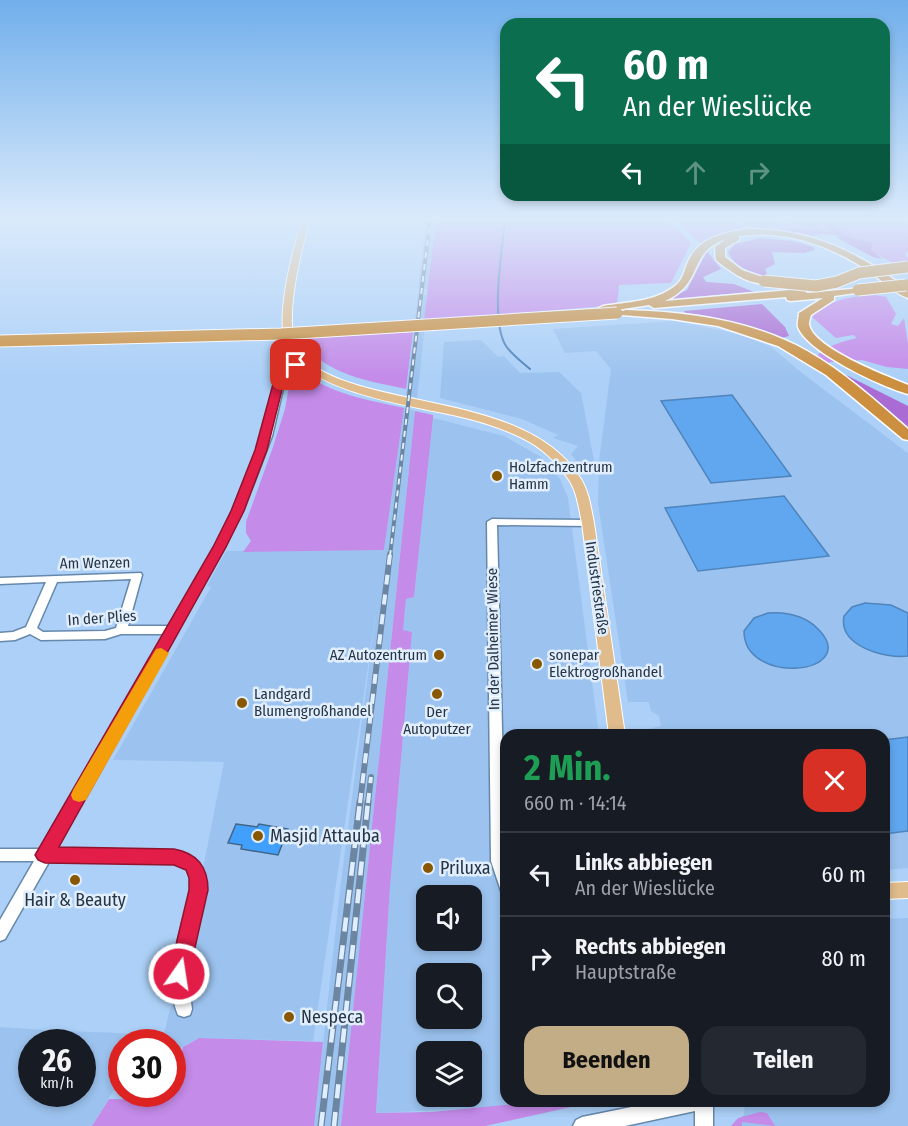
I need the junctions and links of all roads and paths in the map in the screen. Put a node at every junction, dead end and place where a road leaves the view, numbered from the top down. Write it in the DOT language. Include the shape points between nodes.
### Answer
graph roads {
  1 [pos="294,273"];
  2 [pos="690,273"];
  3 [pos="740,273"];
  4 [pos="865,273"];
  5 [pos="870,273"];
  6 [pos="873,273"];
  7 [pos="885,273"];
  8 [pos="908,285"];
  9 [pos="858,290"];
  10 [pos="908,295"];
  11 [pos="908,307"];
  12 [pos="603,309"];
  13 [pos="617,313"];
  14 [pos="0,339"];
  15 [pos="302,360"];
  16 [pos="908,390"];
  17 [pos="908,436"];
  18 [pos="588,523"];
  19 [pos="53,579"];
  20 [pos="0,581"];
  21 [pos="31,630"];
  22 [pos="121,630"];
  23 [pos="174,630"];
  24 [pos="0,637"];
  25 [pos="616,729"];
  26 [pos="0,855"];
  27 [pos="45,855"];
  28 [pos="500,867"];
  29 [pos="908,890"];
  30 [pos="890,891"];
  31 [pos="0,934"];
  32 [pos="184,1009"];
  33 [pos="675,1107"];
  34 [pos="704,1107"];
  35 [pos="582,1126"];
  36 [pos="704,1126"];
  1 -- 15 [label="main road" via="288,326 290,342"];
  2 -- 12 [label="highway" via="671,293"];
  3 -- 4 [label="highway, bridge" via="790,285 824,285"];
  5 -- 11 [label="highway"];
  6 -- 10 [label="highway"];
  7 -- 12 [label="highway, bridge" via="802,292"];
  8 -- 9 [label="highway, bridge"];
  9 -- 13 [label="highway"];
  9 -- 16 [label="highway" via="830,297 808,309 801,321 803,330 822,348"];
  12 -- 14 [label="highway, bridge" via="291,330"];
  13 -- 14 [label="highway, bridge" via="281,334"];
  13 -- 17 [label="highway" via="684,316 749,330 792,348 837,378"];
  15 -- 18 [label="main road, Industriestraße" via="345,386 504,427 533,440 566,466 579,486"];
  15 -- 23 [label="street" via="281,373 261,450 237,511"];
  18 -- 25 [label="main road, Industriestraße"];
  18 -- 28 [label="street, In der Dalheimer Wiese" via="492,522"];
  19 -- 20 [label="street, Am Wenzen"];
  19 -- 21 [label="street"];
  19 -- 22 [label="street, Am Wenzen" via="137,575"];
  21 -- 22 [label="street, In der Plies" via="41,636 105,635"];
  21 -- 24 [label="street, In der Plies"];
  22 -- 23 [label="street, In der Plies"];
  23 -- 27 [label="street"];
  26 -- 27 [label="street"];
  27 -- 31 [label="street"];
  27 -- 32 [label="street" via="174,857 192,865 199,890 179,974"];
  29 -- 30 [label="main road"];
  33 -- 35 [label="street"];
  34 -- 36 [label="street"];
}
